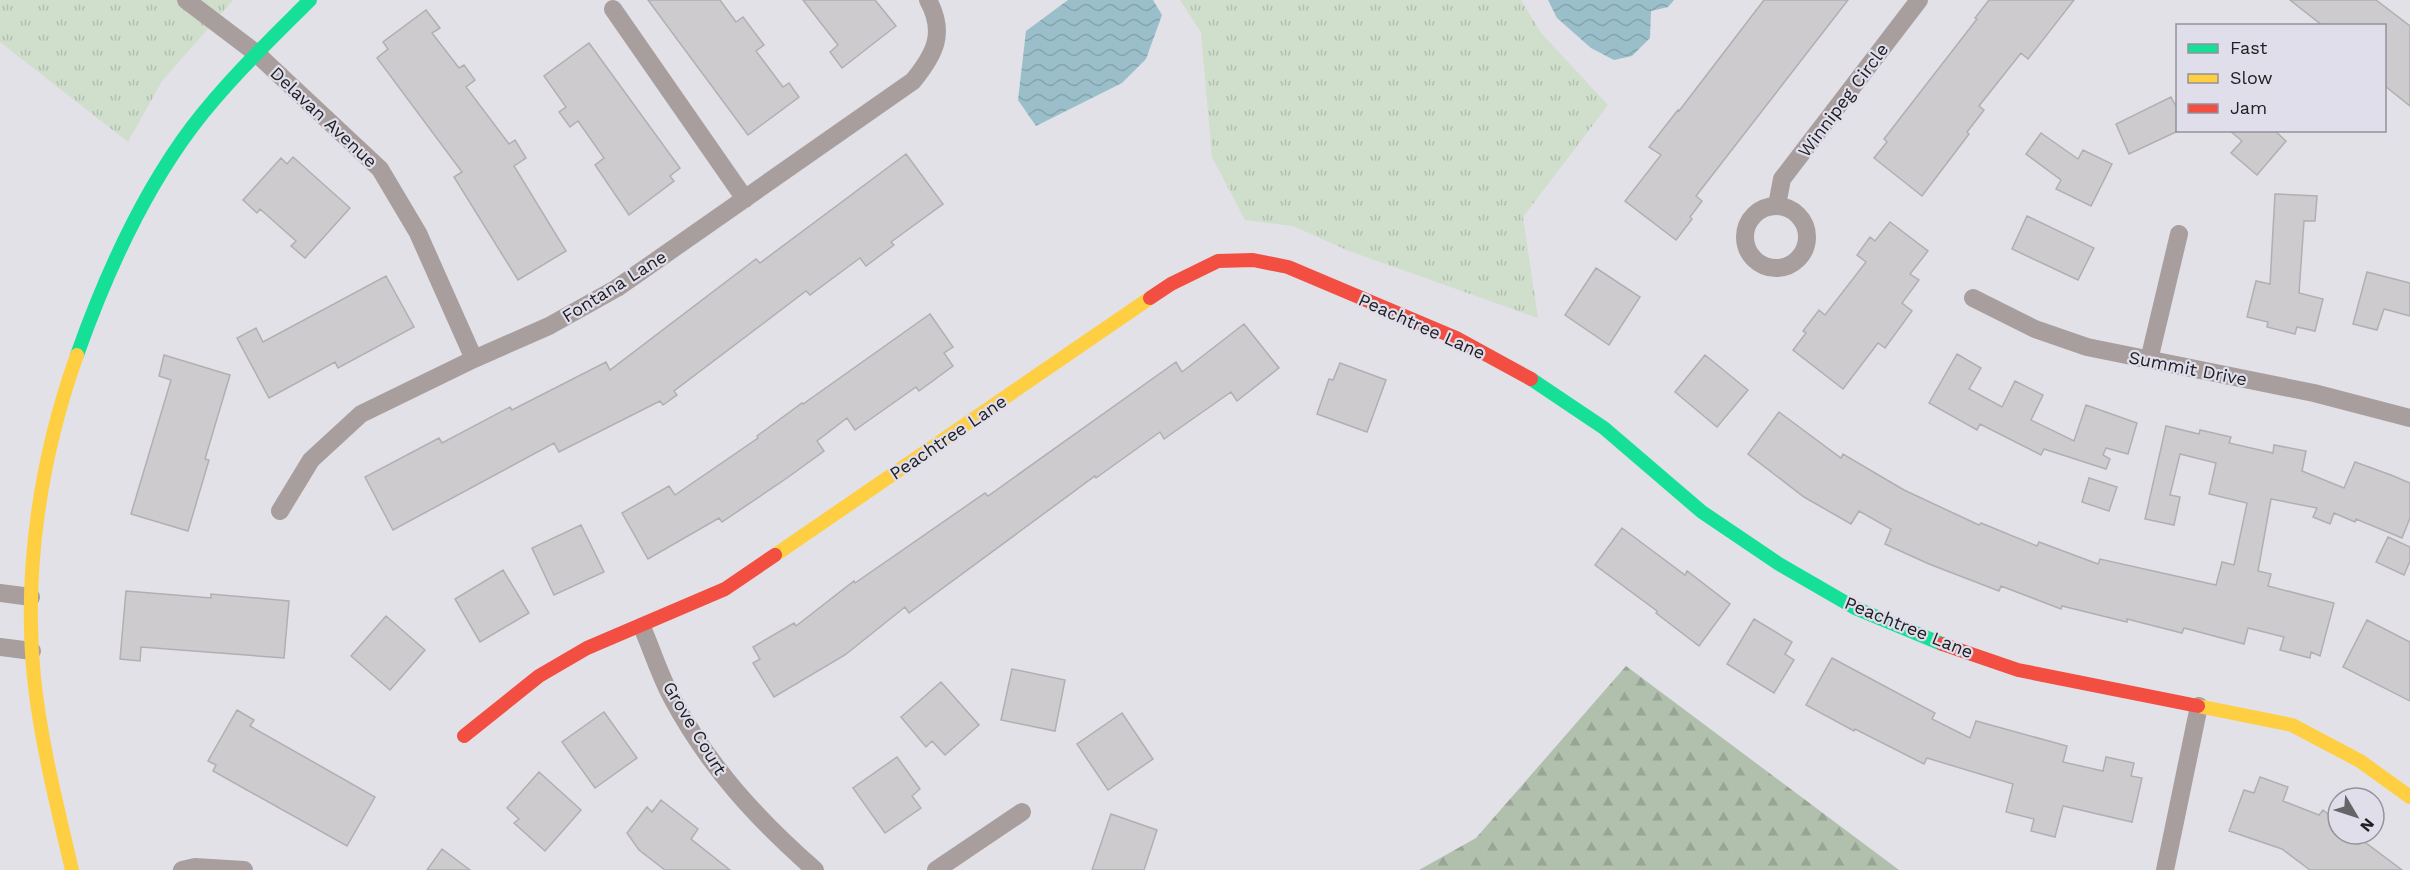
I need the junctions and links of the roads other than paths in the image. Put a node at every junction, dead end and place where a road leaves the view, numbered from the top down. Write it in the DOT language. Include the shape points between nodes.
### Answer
graph roads {
  1 [pos="186,0"];
  2 [pos="310,0"];
  3 [pos="928,0"];
  4 [pos="1919,0"];
  5 [pos="613,9"];
  6 [pos="256,53"];
  7 [pos="745,199"];
  8 [pos="1777,204"];
  9 [pos="2180,234"];
  10 [pos="1973,298"];
  11 [pos="474,359"];
  12 [pos="2149,360"];
  13 [pos="2410,418"];
  14 [pos="280,511"];
  15 [pos="0,593"];
  16 [pos="31,597"];
  17 [pos="642,627"];
  18 [pos="0,647"];
  19 [pos="32,651"];
  20 [pos="2199,706"];
  21 [pos="464,736"];
  22 [pos="2410,797"];
  23 [pos="1022,812"];
  24 [pos="72,870"];
  25 [pos="182,870"];
  26 [pos="244,870"];
  27 [pos="815,870"];
  28 [pos="936,870"];
  29 [pos="2165,870"];
  1 -- 6 [label="street, Delavan Avenue"];
  2 -- 6 [label="street"];
  3 -- 7 [label="street, Fontana Lane" via="937,16 937,40 931,60 914,81"];
  4 -- 8 [label="street, Winnipeg Circle" via="1782,178"];
  5 -- 7 [label="street"];
  6 -- 11 [label="street, Delavan Avenue" via="380,169 417,233"];
  6 -- 16 [label="street" via="190,129 140,210 93,307 60,408 39,507"];
  7 -- 11 [label="street, Fontana Lane" via="617,288 549,326"];
  9 -- 12 [label="street"];
  10 -- 12 [label="street, Summit Drive" via="2067,340"];
  11 -- 14 [label="street, Fontana Lane" via="361,414 311,460"];
  12 -- 13 [label="street, Summit Drive" via="2313,393"];
  15 -- 16 [label="street"];
  16 -- 19 [label="street"];
  17 -- 20 [label="street, Peachtree Lane" via="725,589 1171,284 1218,261 1253,260 1288,267 1445,334 1528,377 1604,428 1702,512 1779,564 1855,608 1935,642 2018,670"];
  17 -- 21 [label="street, Peachtree Lane" via="587,648 539,676"];
  17 -- 27 [label="street, Grove Court" via="672,698 716,769 769,829"];
  18 -- 19 [label="street"];
  19 -- 24 [label="street" via="48,767"];
  20 -- 22 [label="street, Peachtree Lane" via="2292,725 2360,761"];
  20 -- 29 [label="street"];
  23 -- 28 [label="street"];
  25 -- 26 [label="street"];
}
